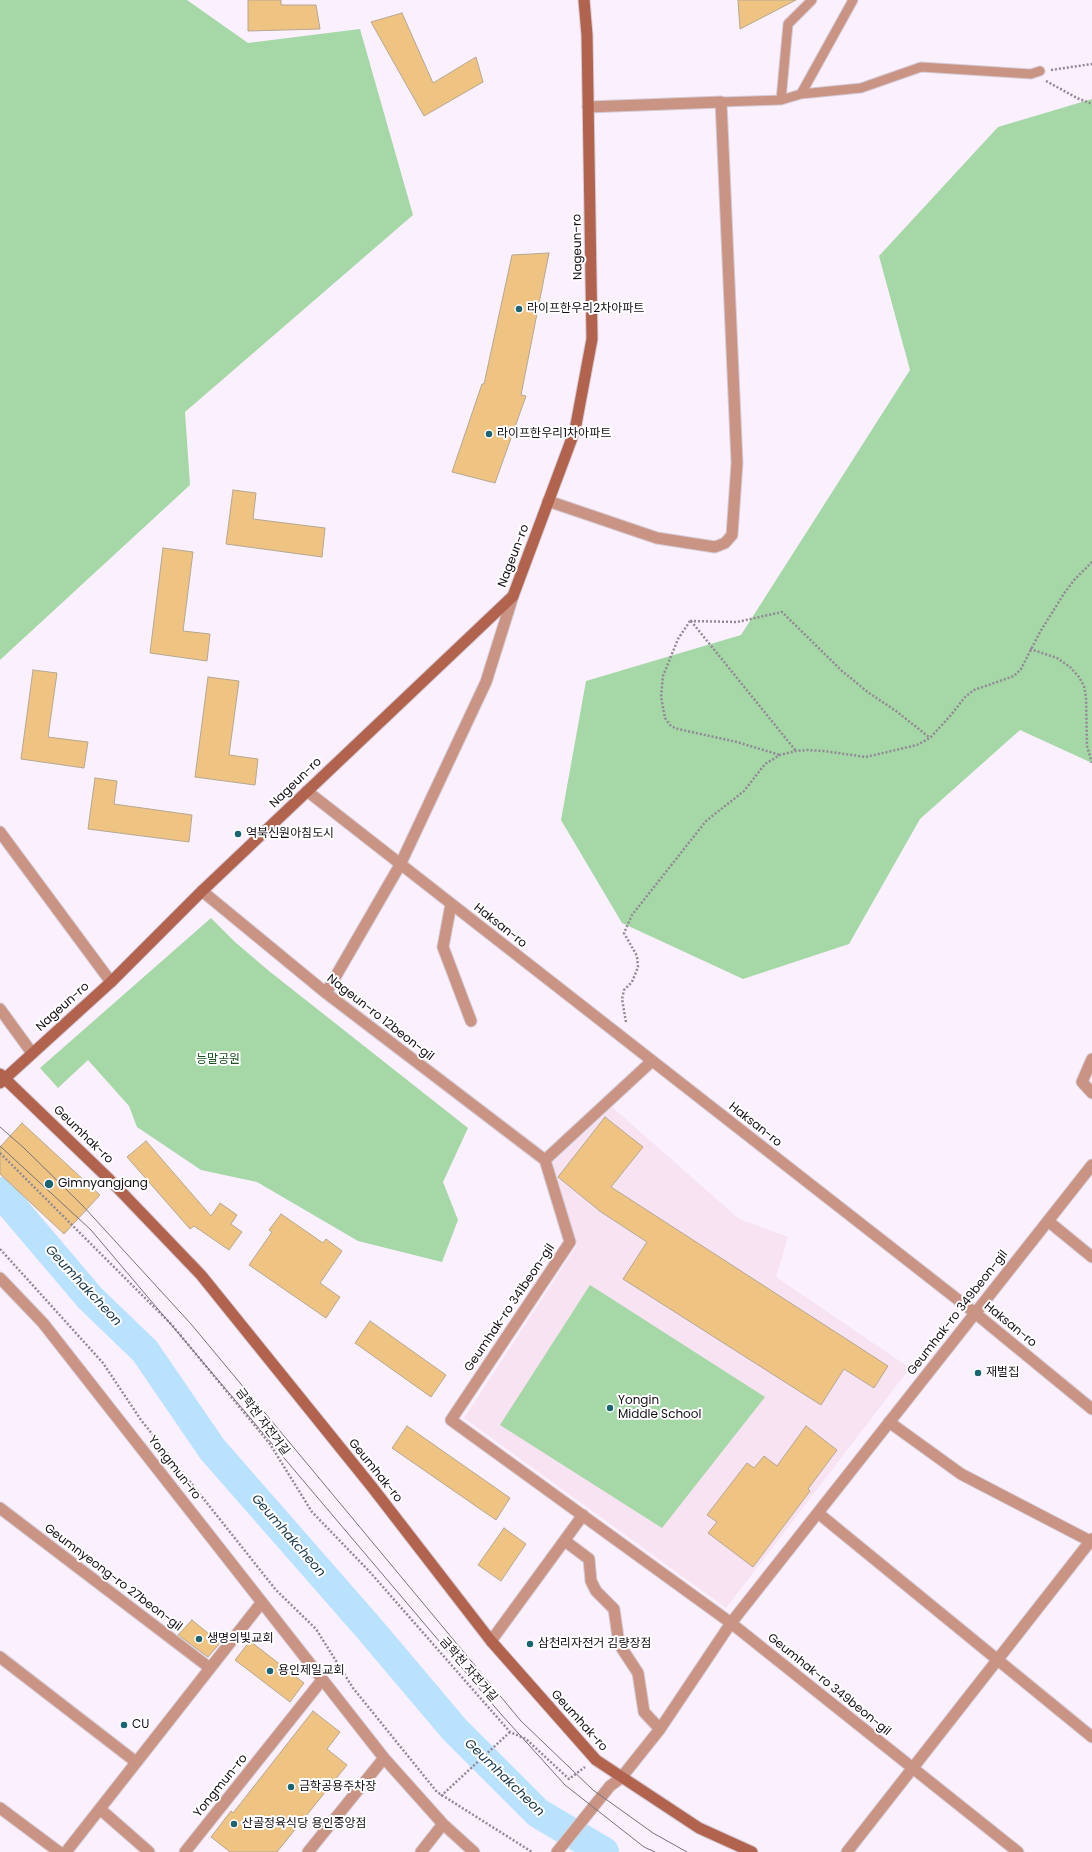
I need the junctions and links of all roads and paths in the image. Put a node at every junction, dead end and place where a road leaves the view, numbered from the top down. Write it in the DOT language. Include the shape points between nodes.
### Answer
graph roads {
  1 [pos="584,0"];
  2 [pos="812,0"];
  3 [pos="853,0"];
  4 [pos="1092,64"];
  5 [pos="1040,71"];
  6 [pos="801,94"];
  7 [pos="781,100"];
  8 [pos="721,102"];
  9 [pos="1092,104"];
  10 [pos="588,107"];
  11 [pos="548,502"];
  12 [pos="1092,562"];
  13 [pos="513,596"];
  14 [pos="690,621"];
  15 [pos="1030,649"];
  16 [pos="930,738"];
  17 [pos="796,751"];
  18 [pos="780,755"];
  19 [pos="1092,763"];
  20 [pos="307,791"];
  21 [pos="0,832"];
  22 [pos="400,865"];
  23 [pos="202,891"];
  24 [pos="451,904"];
  25 [pos="111,982"];
  26 [pos="326,993"];
  27 [pos="0,1009"];
  28 [pos="471,1021"];
  29 [pos="626,1041"];
  30 [pos="32,1052"];
  31 [pos="1092,1059"];
  32 [pos="652,1062"];
  33 [pos="2,1078"];
  34 [pos="1092,1093"];
  35 [pos="0,1153"];
  36 [pos="545,1160"];
  37 [pos="1092,1165"];
  38 [pos="1048,1221"];
  39 [pos="0,1249"];
  40 [pos="1092,1258"];
  41 [pos="0,1278"];
  42 [pos="975,1313"];
  43 [pos="1092,1409"];
  44 [pos="889,1422"];
  45 [pos="0,1508"];
  46 [pos="818,1513"];
  47 [pos="583,1515"];
  48 [pos="565,1541"];
  49 [pos="1091,1541"];
  50 [pos="262,1602"];
  51 [pos="731,1623"];
  52 [pos="491,1641"];
  53 [pos="0,1657"];
  54 [pos="997,1659"];
  55 [pos="210,1668"];
  56 [pos="322,1680"];
  57 [pos="660,1729"];
  58 [pos="510,1732"];
  59 [pos="1092,1737"];
  60 [pos="384,1758"];
  61 [pos="596,1760"];
  62 [pos="136,1762"];
  63 [pos="912,1767"];
  64 [pos="621,1778"];
  65 [pos="442,1796"];
  66 [pos="0,1808"];
  67 [pos="100,1809"];
  68 [pos="442,1824"];
  69 [pos="59,1852"];
  70 [pos="66,1852"];
  71 [pos="149,1852"];
  72 [pos="185,1852"];
  73 [pos="308,1852"];
  74 [pos="421,1852"];
  75 [pos="474,1852"];
  76 [pos="532,1852"];
  77 [pos="558,1852"];
  78 [pos="752,1852"];
  79 [pos="847,1852"];
  80 [pos="1018,1852"];
  1 -- 10 [label="main road, Nageun-ro"];
  2 -- 7 [label="lane" via="788,24"];
  3 -- 6 [label="lane"];
  4 -- 5 [label="path"];
  5 -- 6 [label="lane" via="1025,73 921,67 862,88"];
  5 -- 9 [label="path" via="1044,79"];
  6 -- 7 [label="lane"];
  7 -- 8 [label="lane"];
  8 -- 10 [label="street"];
  8 -- 11 [label="street" via="738,464 732,535 725,543 715,547 664,539"];
  10 -- 11 [label="main road, Nageun-ro" via="592,339 575,430"];
  11 -- 13 [label="main road, Nageun-ro"];
  12 -- 15 [label="path" via="1065,592"];
  13 -- 20 [label="main road, Nageun-ro"];
  13 -- 22 [label="street" via="486,682"];
  14 -- 16 [label="path" via="737,622 782,612 842,672"];
  14 -- 17 [label="path"];
  14 -- 18 [label="path" via="678,639 663,676 661,697 665,718 671,726 678,729"];
  15 -- 16 [label="path" via="1022,668 1014,676 974,690"];
  15 -- 19 [label="path" via="1057,658 1070,667 1084,686 1087,746"];
  16 -- 17 [label="path" via="916,745 866,757 824,751"];
  17 -- 18 [label="path"];
  18 -- 29 [label="path" via="765,764 744,791 706,821 632,915 624,933 637,956 638,967 632,982 624,990 622,999 626,1017"];
  20 -- 22 [label="street, Haksan-ro"];
  20 -- 23 [label="main road, Nageun-ro"];
  21 -- 25 [label="street"];
  22 -- 24 [label="street, Haksan-ro"];
  22 -- 26 [label="street"];
  23 -- 25 [label="main road, Nageun-ro"];
  23 -- 26 [label="street, Nageun-ro 12beon-gil"];
  24 -- 28 [label="street" via="443,947"];
  24 -- 29 [label="street, Haksan-ro"];
  25 -- 30 [label="main road, Nageun-ro"];
  26 -- 36 [label="street, Nageun-ro 12beon-gil"];
  27 -- 30 [label="street"];
  29 -- 32 [label="street, Haksan-ro"];
  30 -- 33 [label="main road, Nageun-ro"];
  31 -- 34 [label="street" via="1082,1082"];
  32 -- 36 [label="street"];
  32 -- 42 [label="street, Haksan-ro"];
  33 -- 52 [label="main road, Geumhak-ro" via="109,1179 200,1275 372,1487"];
  35 -- 58 [label="path, 금학천 자전거길" via="172,1325 270,1444 312,1512 369,1571"];
  36 -- 47 [label="street, Geumhak-ro 341beon-gil" via="570,1242 451,1420"];
  37 -- 38 [label="street, Geumhak-ro 349beon-gil"];
  38 -- 40 [label="street"];
  38 -- 42 [label="street, Geumhak-ro 349beon-gil"];
  39 -- 65 [label="path" via="103,1363 141,1420 276,1590 316,1629 353,1688"];
  41 -- 50 [label="street, Yongmun-ro" via="43,1323"];
  42 -- 43 [label="street, Haksan-ro"];
  42 -- 44 [label="street, Geumhak-ro 349beon-gil"];
  44 -- 46 [label="street, Geumhak-ro 349beon-gil"];
  44 -- 49 [label="street" via="961,1474"];
  45 -- 55 [label="street, Geumnyeong-ro 27beon-gil"];
  46 -- 51 [label="street, Geumhak-ro 349beon-gil"];
  46 -- 54 [label="street"];
  47 -- 48 [label="street"];
  47 -- 51 [label="street"];
  48 -- 52 [label="street"];
  48 -- 57 [label="street" via="589,1559 591,1581 596,1591 614,1609 619,1644 638,1672 644,1712"];
  49 -- 54 [label="street"];
  50 -- 55 [label="street"];
  50 -- 56 [label="street, Yongmun-ro"];
  51 -- 57 [label="street, Geumhak-ro 349beon-gil"];
  51 -- 63 [label="street, Geumhak-ro 349beon-gil"];
  52 -- 61 [label="main road, Geumhak-ro"];
  53 -- 62 [label="street"];
  54 -- 59 [label="street"];
  54 -- 63 [label="street"];
  55 -- 62 [label="street"];
  56 -- 60 [label="street, Yongmun-ro"];
  56 -- 72 [label="street, Yongmun-ro"];
  57 -- 64 [label="street, Geumhak-ro 349beon-gil"];
  58 -- 61 [label="path, 금학천 자전거길" via="526,1739 569,1779"];
  58 -- 65 [label="path"];
  60 -- 68 [label="street, Yongmun-ro"];
  60 -- 73 [label="street"];
  61 -- 64 [label="main road, Geumhak-ro"];
  62 -- 67 [label="street"];
  63 -- 79 [label="street"];
  63 -- 80 [label="street, Geumhak-ro 349beon-gil"];
  64 -- 77 [label="street, Geumhak-ro 349beon-gil" via="610,1786"];
  64 -- 78 [label="main road, Geumhak-ro" via="699,1828"];
  65 -- 76 [label="path"];
  66 -- 69 [label="street"];
  67 -- 70 [label="street"];
  67 -- 71 [label="street"];
  68 -- 74 [label="street"];
  68 -- 75 [label="street, Yongmun-ro"];
}
